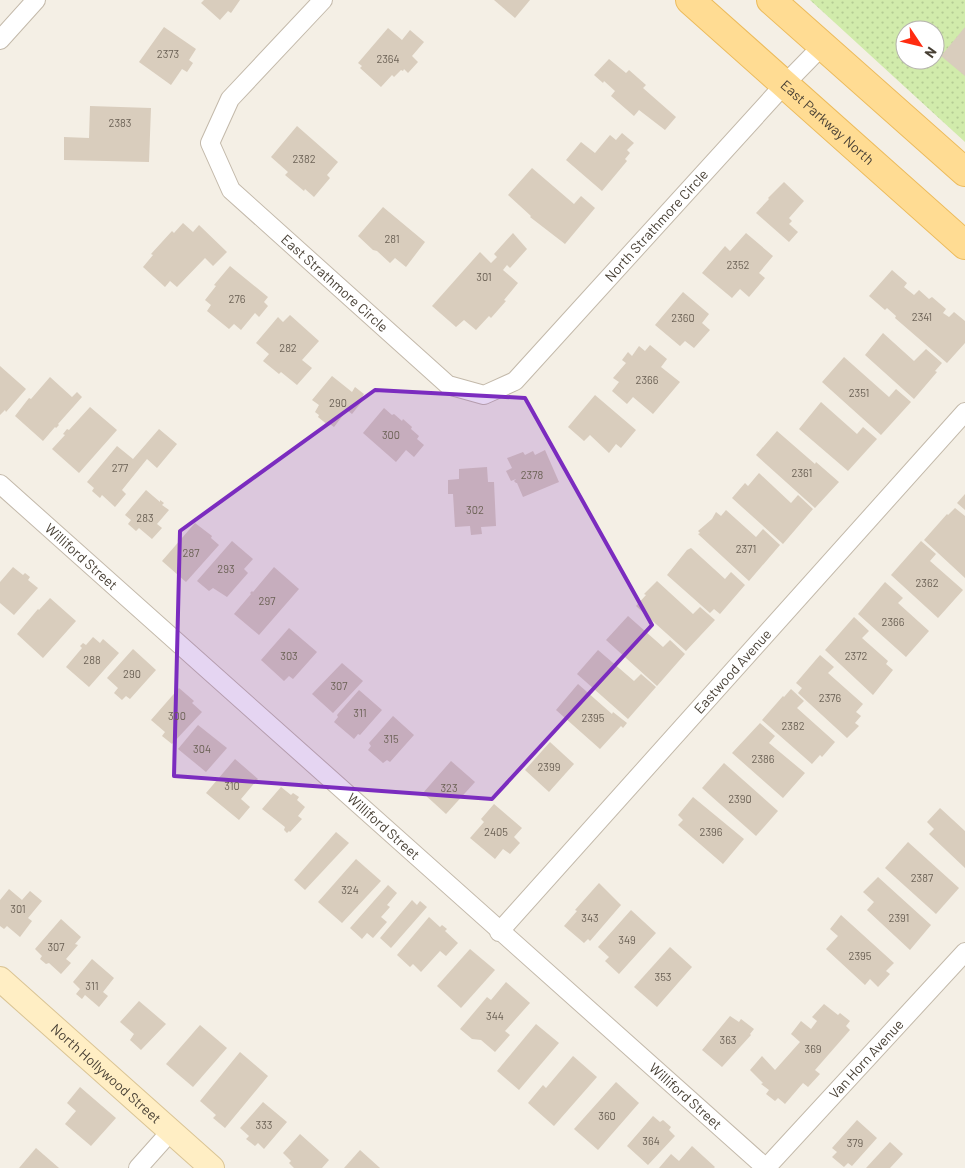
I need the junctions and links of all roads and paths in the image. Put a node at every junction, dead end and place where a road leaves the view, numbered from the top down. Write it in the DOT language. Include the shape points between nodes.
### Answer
graph roads {
  1 [pos="36,0"];
  2 [pos="322,0"];
  3 [pos="690,0"];
  4 [pos="771,0"];
  5 [pos="1,35"];
  6 [pos="822,46"];
  7 [pos="784,85"];
  8 [pos="965,172"];
  9 [pos="965,245"];
  10 [pos="484,395"];
  11 [pos="965,412"];
  12 [pos="0,484"];
  13 [pos="499,932"];
  14 [pos="965,952"];
  15 [pos="0,979"];
  16 [pos="171,1131"];
  17 [pos="138,1168"];
  18 [pos="212,1168"];
  19 [pos="766,1168"];
  1 -- 5 [label="street"];
  2 -- 10 [label="street, East Strathmore Circle" via="230,99 210,142 231,190 448,385"];
  3 -- 7 [label="main road, East Parkway North"];
  4 -- 6 [label="main road"];
  6 -- 7 [label="street, North Strathmore Circle"];
  6 -- 8 [label="main road"];
  7 -- 9 [label="main road, East Parkway North"];
  7 -- 10 [label="street, North Strathmore Circle" via="515,381"];
  11 -- 13 [label="street, Eastwood Avenue"];
  12 -- 13 [label="street, Williford Street"];
  13 -- 19 [label="street, Williford Street"];
  14 -- 19 [label="street, Van Horn Avenue"];
  15 -- 16 [label="main road, North Hollywood Street"];
  16 -- 17 [label="street"];
  16 -- 18 [label="main road, North Hollywood Street"];
}
